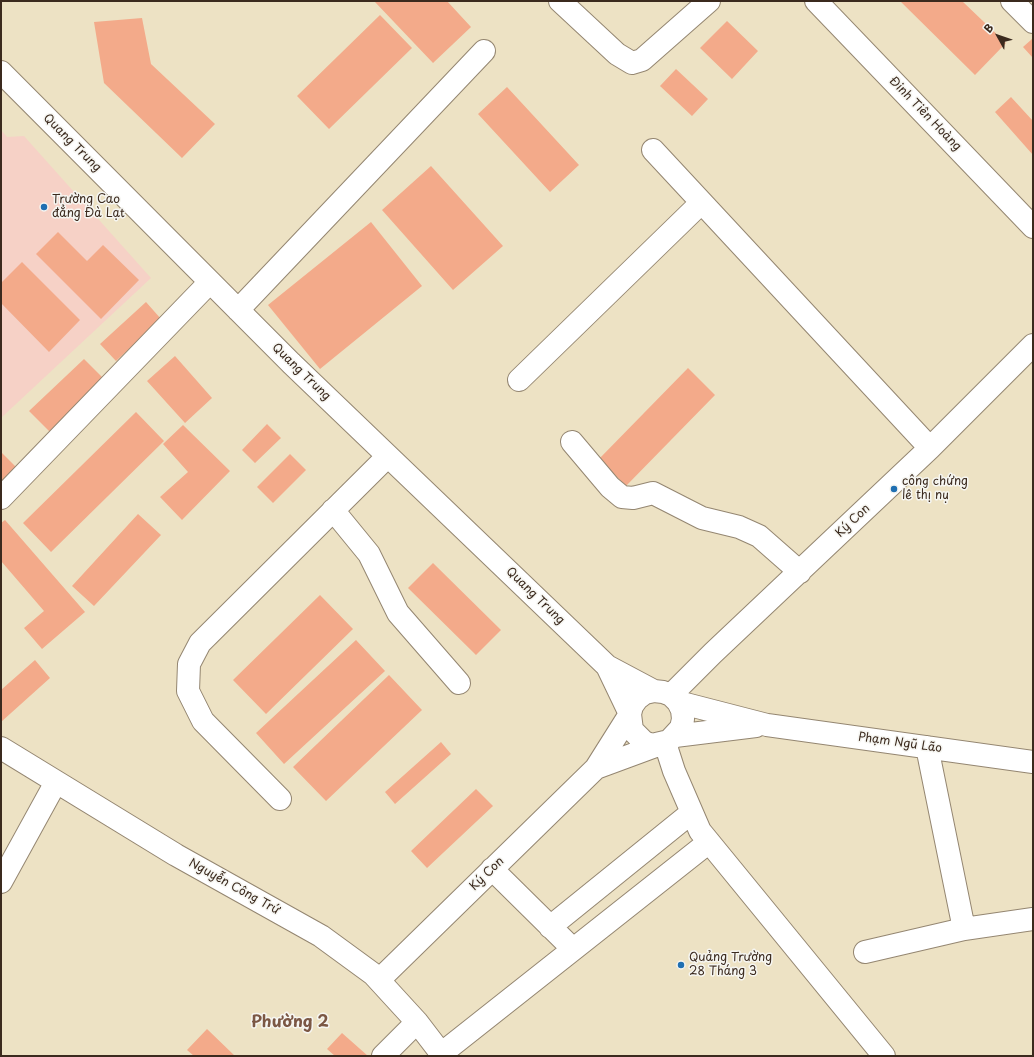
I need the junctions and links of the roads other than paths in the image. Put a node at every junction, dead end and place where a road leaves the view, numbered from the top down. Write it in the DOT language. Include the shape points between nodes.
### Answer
graph roads {
  1 [pos="560,1"];
  2 [pos="709,1"];
  3 [pos="816,1"];
  4 [pos="1012,1"];
  5 [pos="1033,22"];
  6 [pos="484,51"];
  7 [pos="1,72"];
  8 [pos="653,150"];
  9 [pos="701,203"];
  10 [pos="1033,226"];
  11 [pos="210,282"];
  12 [pos="238,310"];
  13 [pos="1033,345"];
  14 [pos="519,380"];
  15 [pos="572,442"];
  16 [pos="930,448"];
  17 [pos="388,456"];
  18 [pos="1,498"];
  19 [pos="333,510"];
  20 [pos="800,572"];
  21 [pos="607,666"];
  22 [pos="459,683"];
  23 [pos="668,696"];
  24 [pos="630,714"];
  25 [pos="767,724"];
  26 [pos="667,741"];
  27 [pos="926,747"];
  28 [pos="1,748"];
  29 [pos="1033,762"];
  30 [pos="596,768"];
  31 [pos="56,782"];
  32 [pos="280,799"];
  33 [pos="691,813"];
  34 [pos="709,842"];
  35 [pos="492,869"];
  36 [pos="1,882"];
  37 [pos="1033,919"];
  38 [pos="550,927"];
  39 [pos="964,928"];
  40 [pos="573,949"];
  41 [pos="865,952"];
  42 [pos="379,980"];
  43 [pos="417,1022"];
  44 [pos="442,1055"];
  45 [pos="383,1056"];
  46 [pos="884,1056"];
  1 -- 2 [label="street" via="617,54 632,63 642,60"];
  3 -- 10 [label="street, Đinh Tiên Hoàng"];
  4 -- 5 [label="street"];
  6 -- 12 [label="street"];
  7 -- 11 [label="street, Quang Trung"];
  8 -- 9 [label="street"];
  9 -- 14 [label="street"];
  9 -- 16 [label="street"];
  11 -- 12 [label="street, Quang Trung"];
  11 -- 18 [label="street"];
  12 -- 17 [label="street, Quang Trung"];
  13 -- 16 [label="street, Ký Con"];
  15 -- 20 [label="street" via="610,487 622,497 633,498 653,493 702,518 739,527 760,536"];
  16 -- 20 [label="street, Ký Con"];
  17 -- 19 [label="street"];
  17 -- 21 [label="street, Quang Trung"];
  19 -- 22 [label="street" via="369,554 398,613"];
  19 -- 32 [label="street" via="200,643 189,664 188,691 202,721"];
  20 -- 23 [label="street, Ký Con"];
  21 -- 23 [label="street, Quang Trung"];
  21 -- 24 [label="street, Quang Trung"];
  23 -- 24 [label="street" via="645,693 637,698"];
  23 -- 25 [label="street, Phạm Ngũ Lão"];
  23 -- 26 [label="street" via="682,710 683,719 681,728"];
  24 -- 26 [label="street" via="632,730 637,737 652,745"];
  24 -- 30 [label="street, Ký Con"];
  25 -- 26 [label="street, Phạm Ngũ Lão"];
  25 -- 27 [label="street, Phạm Ngũ Lão"];
  26 -- 30 [label="street, Ký Con"];
  26 -- 33 [label="street" via="674,771"];
  27 -- 29 [label="street, Phạm Ngũ Lão"];
  27 -- 39 [label="street"];
  28 -- 31 [label="street, Nguyễn Công Trứ"];
  30 -- 35 [label="street, Ký Con"];
  31 -- 36 [label="street"];
  31 -- 42 [label="street, Nguyễn Công Trứ" via="176,855 321,936"];
  33 -- 34 [label="street"];
  33 -- 38 [label="street"];
  34 -- 40 [label="street"];
  34 -- 46 [label="street"];
  35 -- 38 [label="street"];
  35 -- 42 [label="street, Ký Con"];
  37 -- 39 [label="street"];
  38 -- 40 [label="street"];
  39 -- 41 [label="street"];
  40 -- 44 [label="street"];
  42 -- 43 [label="street, Nguyễn Công Trứ"];
  43 -- 44 [label="street, Nguyễn Công Trứ"];
  43 -- 45 [label="street"];
}
